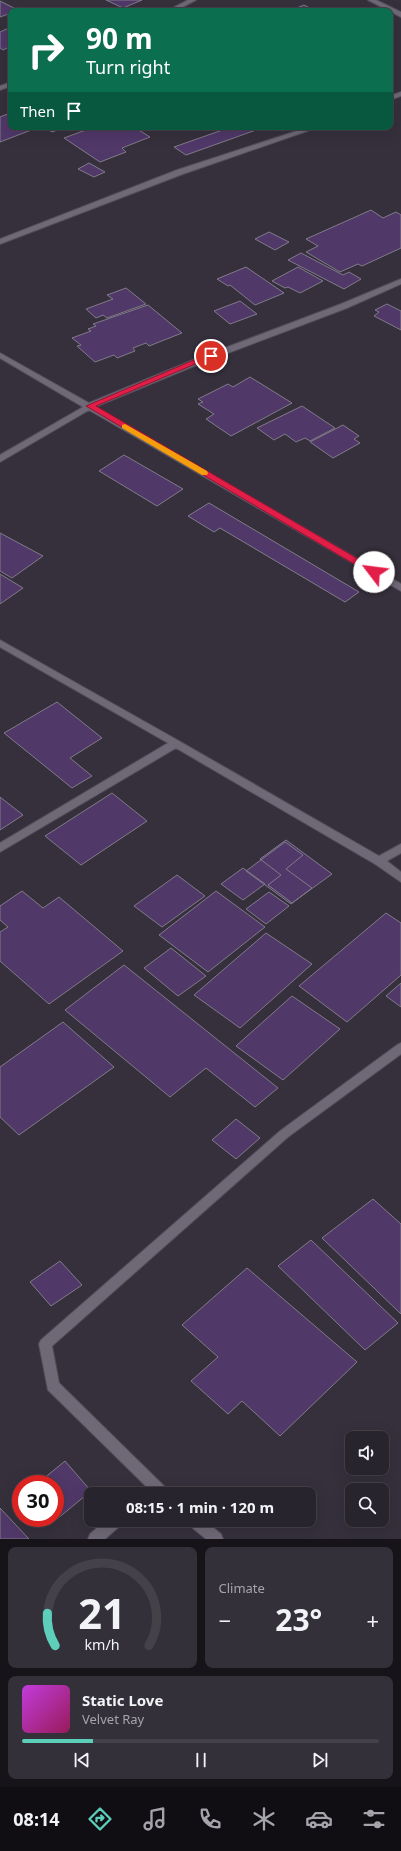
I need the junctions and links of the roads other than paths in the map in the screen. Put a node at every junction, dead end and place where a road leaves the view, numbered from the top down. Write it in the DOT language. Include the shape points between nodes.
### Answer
graph roads {
  1 [pos="193,0"];
  2 [pos="371,0"];
  3 [pos="176,8"];
  4 [pos="387,8"];
  5 [pos="307,130"];
  6 [pos="0,242"];
  7 [pos="401,281"];
  8 [pos="0,355"];
  9 [pos="90,406"];
  10 [pos="0,459"];
  11 [pos="401,588"];
  12 [pos="0,643"];
  13 [pos="176,743"];
  14 [pos="0,848"];
  15 [pos="401,848"];
  16 [pos="379,861"];
  17 [pos="401,878"];
  18 [pos="401,1048"];
  19 [pos="149,1487"];
  20 [pos="108,1527"];
  21 [pos="202,1527"];
  22 [pos="95,1539"];
  23 [pos="216,1539"];
  1 -- 3 [label="street"];
  2 -- 4 [label="street"];
  5 -- 6 [label="street" via="180,172"];
  7 -- 9 [label="street"];
  8 -- 9 [label="street"];
  9 -- 10 [label="street"];
  9 -- 11 [label="street"];
  12 -- 13 [label="street"];
  13 -- 14 [label="street"];
  13 -- 16 [label="street"];
  15 -- 16 [label="street"];
  16 -- 17 [label="street"];
  18 -- 19 [label="street" via="284,1134 45,1344 52,1386"];
  20 -- 22 [label="street"];
  21 -- 23 [label="street"];
}
